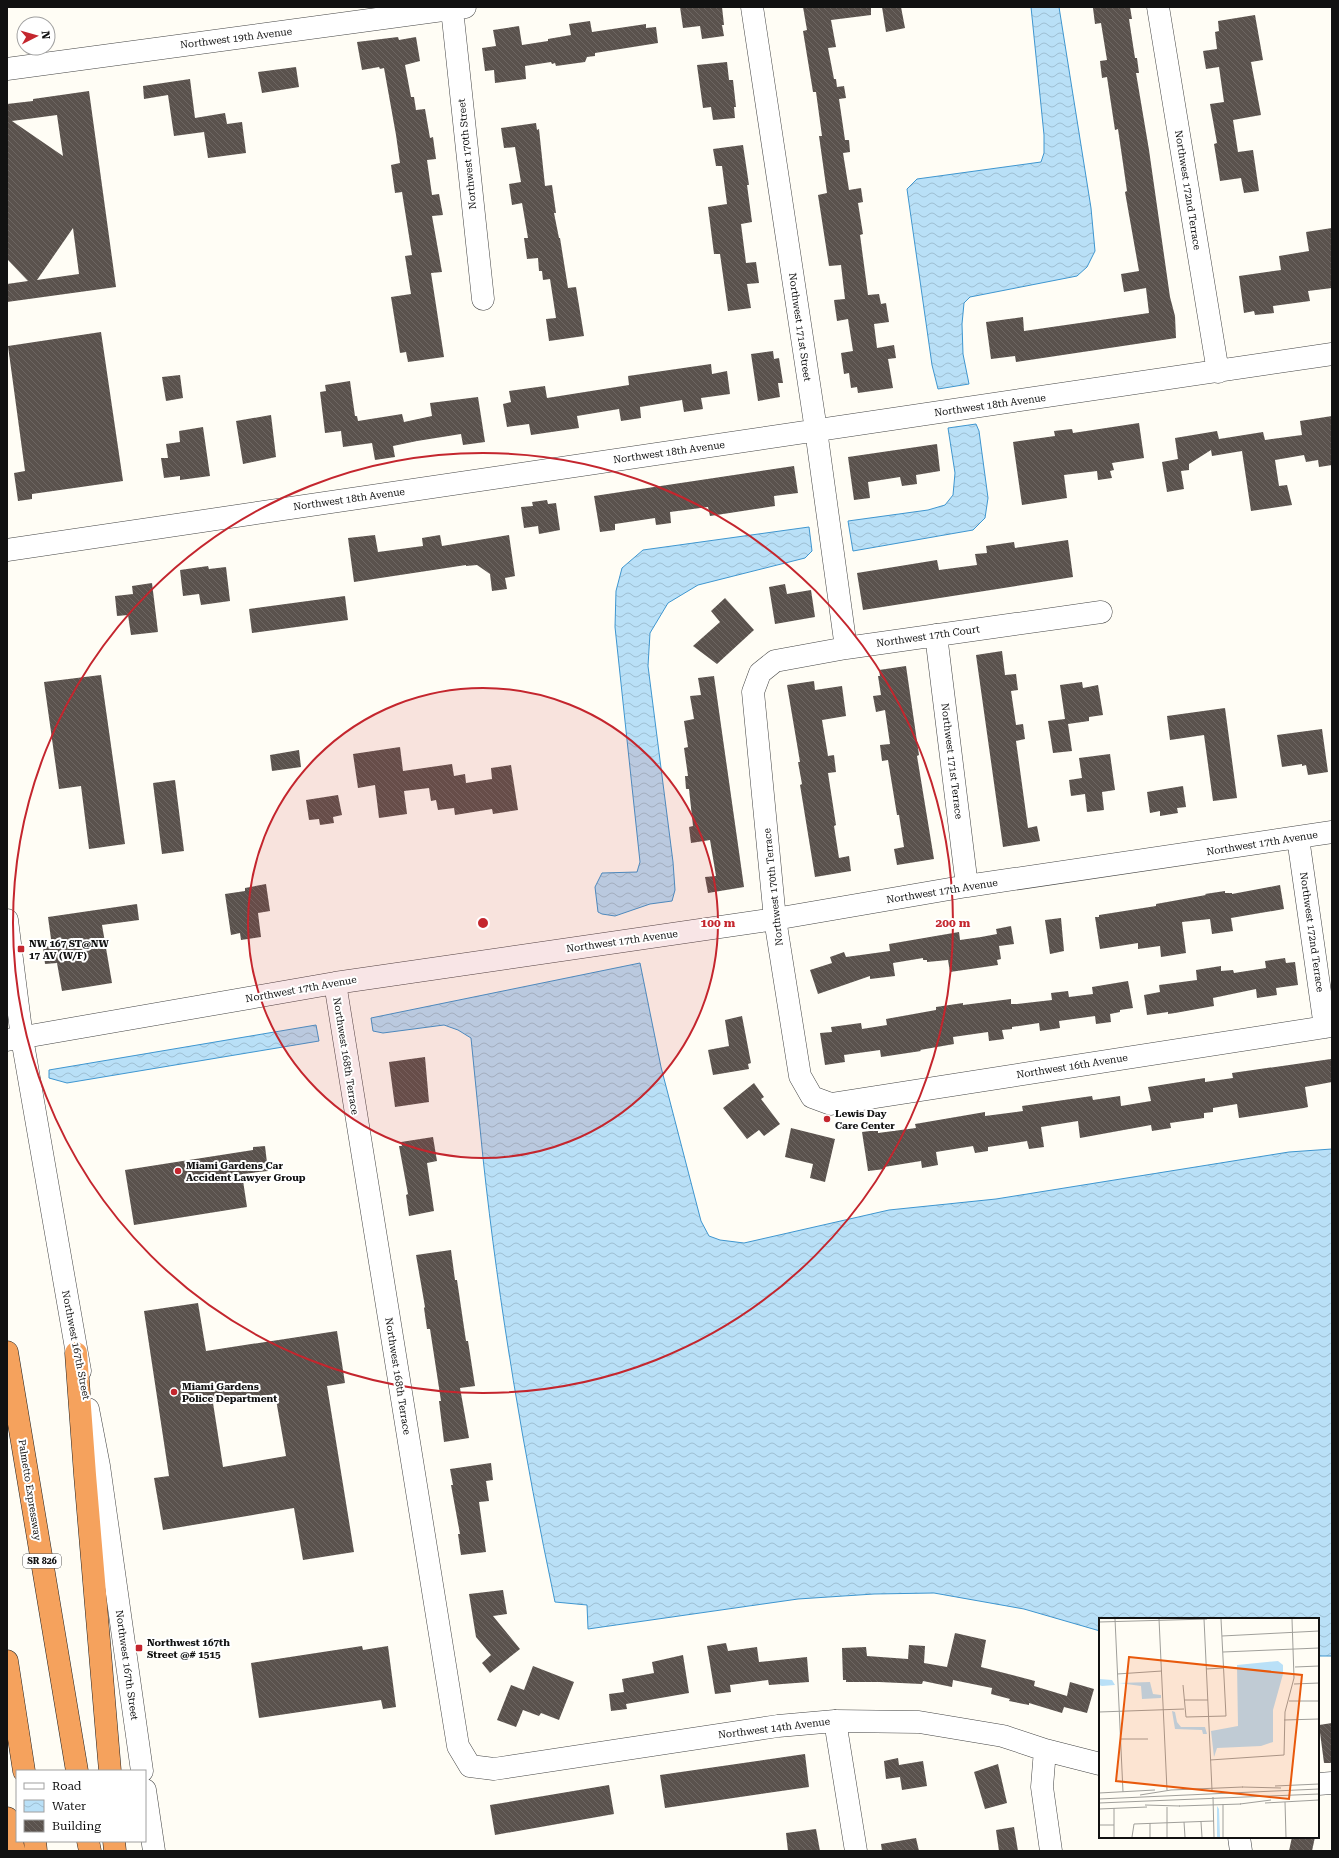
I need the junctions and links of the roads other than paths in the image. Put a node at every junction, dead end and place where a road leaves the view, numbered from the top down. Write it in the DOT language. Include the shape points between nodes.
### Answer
graph roads {
  1 [pos="752,7"];
  2 [pos="1158,7"];
  3 [pos="458,8"];
  4 [pos="7,69"];
  5 [pos="483,299"];
  6 [pos="1332,354"];
  7 [pos="1218,372"];
  8 [pos="816,430"];
  9 [pos="7,550"];
  10 [pos="1101,612"];
  11 [pos="936,635"];
  12 [pos="846,648"];
  13 [pos="760,673"];
  14 [pos="1332,832"];
  15 [pos="1298,838"];
  16 [pos="967,886"];
  17 [pos="776,918"];
  18 [pos="7,920"];
  19 [pos="335,983"];
  20 [pos="1329,1026"];
  21 [pos="15,1039"];
  22 [pos="812,1098"];
  23 [pos="7,1352"];
  24 [pos="76,1352"];
  25 [pos="7,1661"];
  26 [pos="835,1721"];
  27 [pos="1044,1750"];
  28 [pos="1099,1764"];
  29 [pos="470,1766"];
  30 [pos="24,1770"];
  31 [pos="77,1770"];
  32 [pos="110,1770"];
  33 [pos="142,1770"];
  34 [pos="1332,1783"];
  35 [pos="1319,1784"];
  36 [pos="146,1797"];
  37 [pos="7,1818"];
  38 [pos="1239,1838"];
  39 [pos="14,1851"];
  40 [pos="154,1851"];
  41 [pos="856,1851"];
  42 [pos="1051,1851"];
  43 [pos="1241,1851"];
  1 -- 8 [label="street, Northwest 171st Street"];
  2 -- 7 [label="street, Northwest 172nd Terrace"];
  3 -- 4 [label="street, Northwest 19th Avenue"];
  3 -- 5 [label="street, Northwest 170th Street"];
  6 -- 7 [label="street, Northwest 18th Avenue"];
  7 -- 8 [label="street, Northwest 18th Avenue"];
  8 -- 9 [label="street, Northwest 18th Avenue"];
  8 -- 12 [label="street, Northwest 171st Street"];
  10 -- 11 [label="street, Northwest 17th Court"];
  11 -- 12 [label="street, Northwest 17th Court"];
  11 -- 16 [label="street, Northwest 171st Terrace"];
  12 -- 13 [label="street, Northwest 17th Court" via="775,661"];
  13 -- 17 [label="street, Northwest 170th Terrace" via="753,692"];
  14 -- 15 [label="street, Northwest 17th Avenue"];
  15 -- 16 [label="street, Northwest 17th Avenue"];
  15 -- 20 [label="street, Northwest 172nd Terrace"];
  16 -- 17 [label="street, Northwest 17th Avenue"];
  17 -- 19 [label="street, Northwest 17th Avenue"];
  17 -- 22 [label="street, Northwest 170th Terrace" via="800,1076"];
  18 -- 21 [label="street, Northwest 167th Street"];
  19 -- 21 [label="street, Northwest 17th Avenue"];
  19 -- 29 [label="street, Northwest 168th Terrace" via="458,1746"];
  20 -- 22 [label="street, Northwest 16th Avenue" via="831,1104"];
  21 -- 24 [label="street, Northwest 167th Street"];
  23 -- 31 [label="highway, Palmetto Expressway / SR 826"];
  24 -- 32 [label="highway"];
  24 -- 33 [label="street, Northwest 167th Street" via="99,1466"];
  25 -- 30 [label="highway"];
  26 -- 27 [label="street, Northwest 14th Avenue" via="919,1722 1003,1736"];
  26 -- 29 [label="street, Northwest 14th Avenue" via="778,1726 494,1769"];
  26 -- 41 [label="street"];
  27 -- 28 [label="street, Northwest 14th Avenue"];
  27 -- 42 [label="street" via="1042,1787"];
  34 -- 35 [label="street"];
  36 -- 40 [label="street"];
  37 -- 39 [label="highway"];
  38 -- 43 [label="street"];
}
